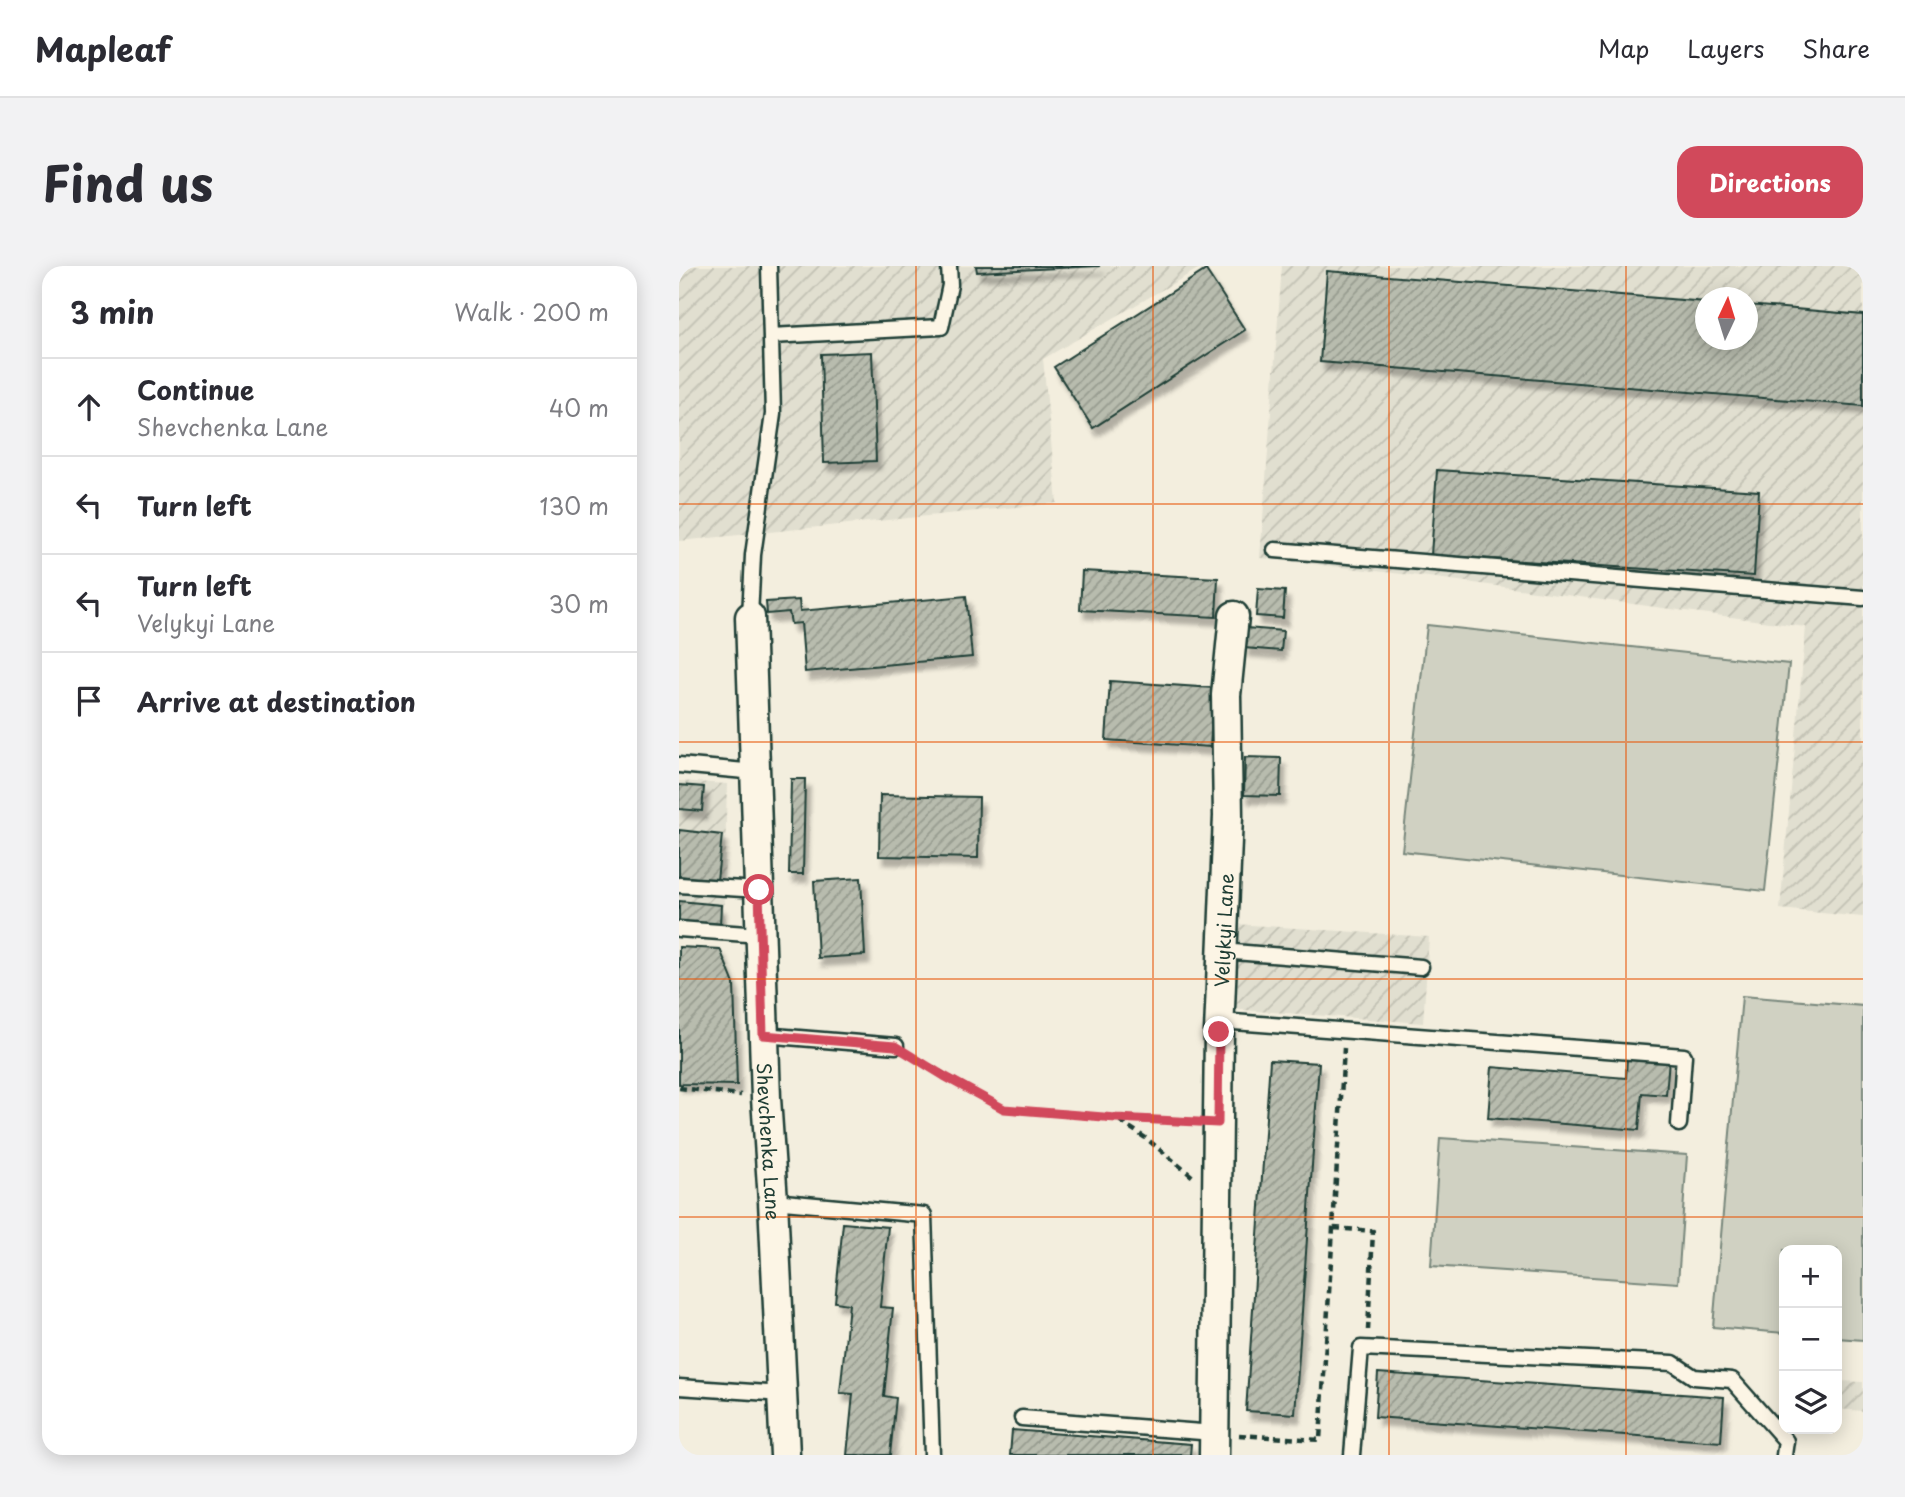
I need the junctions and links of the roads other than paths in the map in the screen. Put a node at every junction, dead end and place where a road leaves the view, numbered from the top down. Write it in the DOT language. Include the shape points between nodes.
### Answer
graph roads {
  1 [pos="769,266"];
  2 [pos="949,266"];
  3 [pos="771,336"];
  4 [pos="1275,550"];
  5 [pos="1863,598"];
  6 [pos="750,617"];
  7 [pos="1234,617"];
  8 [pos="679,765"];
  9 [pos="756,772"];
  10 [pos="679,885"];
  11 [pos="759,890"];
  12 [pos="679,929"];
  13 [pos="760,935"];
  14 [pos="1222,951"];
  15 [pos="1421,967"];
  16 [pos="1220,1021"];
  17 [pos="763,1035"];
  18 [pos="895,1046"];
  19 [pos="1679,1124"];
  20 [pos="773,1201"];
  21 [pos="679,1387"];
  22 [pos="782,1394"];
  23 [pos="1022,1418"];
  24 [pos="1214,1444"];
  25 [pos="785,1455"];
  26 [pos="932,1455"];
  27 [pos="1352,1455"];
  28 [pos="1784,1455"];
  1 -- 3 [label="lane"];
  2 -- 3 [label="lane" via="941,327"];
  3 -- 6 [label="lane" via="773,414 753,555"];
  4 -- 5 [label="lane"];
  6 -- 9 [label="street, Shevchenka Lane"];
  7 -- 14 [label="street, Velykyi Lane" via="1226,695 1228,816"];
  8 -- 9 [label="lane"];
  9 -- 11 [label="street, Shevchenka Lane"];
  10 -- 11 [label="lane"];
  11 -- 13 [label="street, Shevchenka Lane"];
  12 -- 13 [label="lane"];
  13 -- 17 [label="street, Shevchenka Lane"];
  14 -- 15 [label="lane"];
  14 -- 16 [label="street, Velykyi Lane"];
  16 -- 19 [label="lane" via="1683,1056"];
  16 -- 24 [label="street, Velykyi Lane"];
  17 -- 18 [label="lane"];
  17 -- 20 [label="street, Shevchenka Lane"];
  20 -- 22 [label="street, Shevchenka Lane"];
  20 -- 26 [label="lane" via="924,1215"];
  21 -- 22 [label="lane"];
  22 -- 25 [label="street, Shevchenka Lane"];
  23 -- 24 [label="lane"];
  27 -- 28 [label="lane" via="1361,1348 1673,1363 1694,1377 1732,1380 1786,1441"];
}
